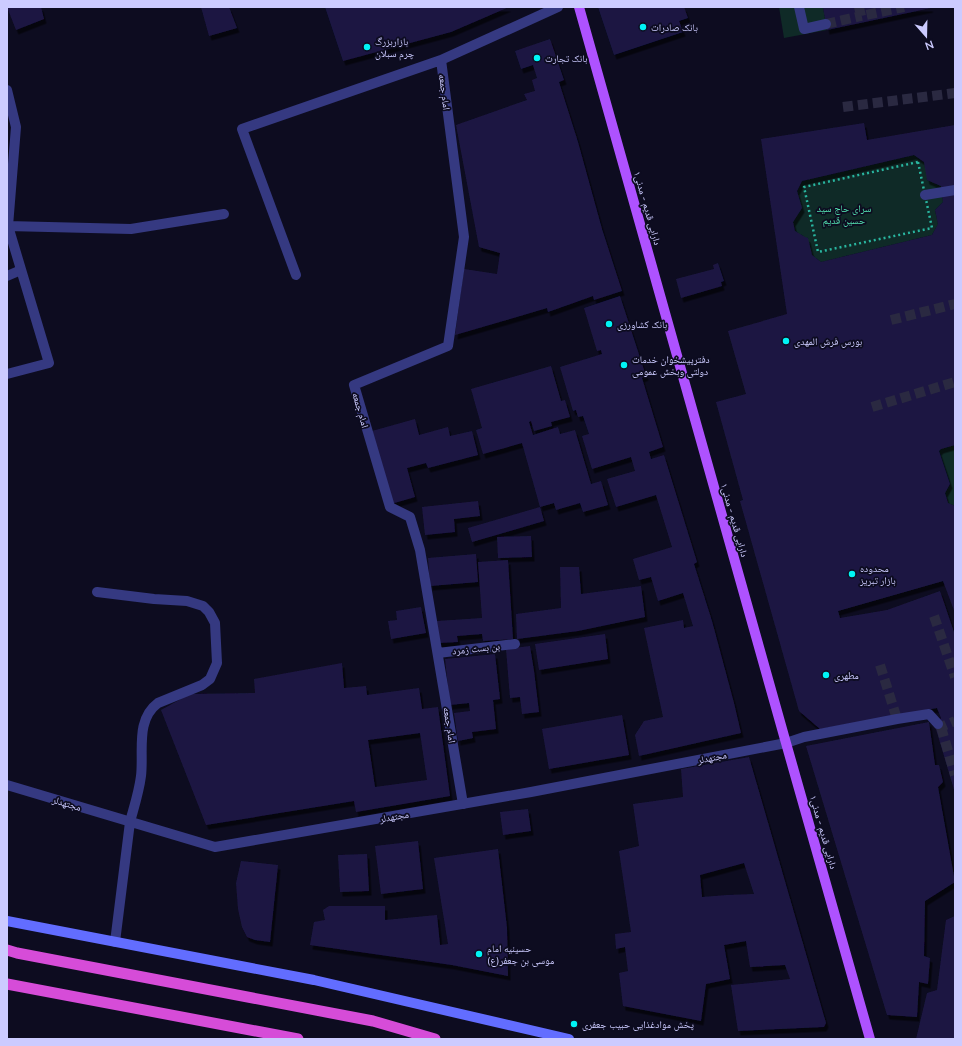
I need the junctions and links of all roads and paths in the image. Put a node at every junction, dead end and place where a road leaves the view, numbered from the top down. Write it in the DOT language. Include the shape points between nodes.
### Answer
graph roads {
  1 [pos="558,7"];
  2 [pos="579,7"];
  3 [pos="799,7"];
  4 [pos="826,24"];
  5 [pos="441,60"];
  6 [pos="7,90"];
  7 [pos="955,190"];
  8 [pos="925,195"];
  9 [pos="224,214"];
  10 [pos="8,226"];
  11 [pos="21,270"];
  12 [pos="296,275"];
  13 [pos="7,276"];
  14 [pos="7,374"];
  15 [pos="97,592"];
  16 [pos="515,644"];
  17 [pos="438,653"];
  18 [pos="938,724"];
  19 [pos="786,743"];
  20 [pos="7,785"];
  21 [pos="463,804"];
  22 [pos="130,822"];
  23 [pos="7,921"];
  24 [pos="114,942"];
  25 [pos="7,950"];
  26 [pos="7,984"];
  27 [pos="298,1039"];
  28 [pos="435,1039"];
  29 [pos="569,1039"];
  30 [pos="870,1039"];
  1 -- 5 [label="street, امام جمعه"];
  2 -- 19 [label="main road, دارایی قدیم - مدنی۱"];
  3 -- 4 [label="street" via="804,29"];
  5 -- 12 [label="street, امام جمعه" via="242,129"];
  5 -- 17 [label="street, امام جمعه" via="464,237 448,346 354,385 390,507 410,517 420,550"];
  6 -- 10 [label="street" via="16,127"];
  7 -- 8 [label="street"];
  8 -- 8 [label="path" via="918,162 804,187 818,252 932,228"];
  9 -- 10 [label="street" via="131,229"];
  10 -- 11 [label="street"];
  11 -- 13 [label="street"];
  11 -- 14 [label="street" via="49,363"];
  15 -- 22 [label="street" via="187,601 203,606 215,623 217,663 210,679 202,685 158,703 146,716 142,738 141,776"];
  16 -- 17 [label="street, بن بست زمرد"];
  17 -- 21 [label="street, امام جمعه"];
  18 -- 19 [label="street, مجتهدلر" via="928,714 804,737"];
  19 -- 21 [label="street, مجتهدلر"];
  19 -- 30 [label="main road, دارایی قدیم - مدنی۱"];
  20 -- 22 [label="street, مجتهدلر"];
  21 -- 22 [label="street, مجتهدلر" via="215,847"];
  22 -- 24 [label="street"];
  23 -- 24 [label="main road"];
  24 -- 29 [label="main road" via="314,980"];
  25 -- 28 [label="highway" via="374,1021"];
  26 -- 27 [label="highway"];
}
